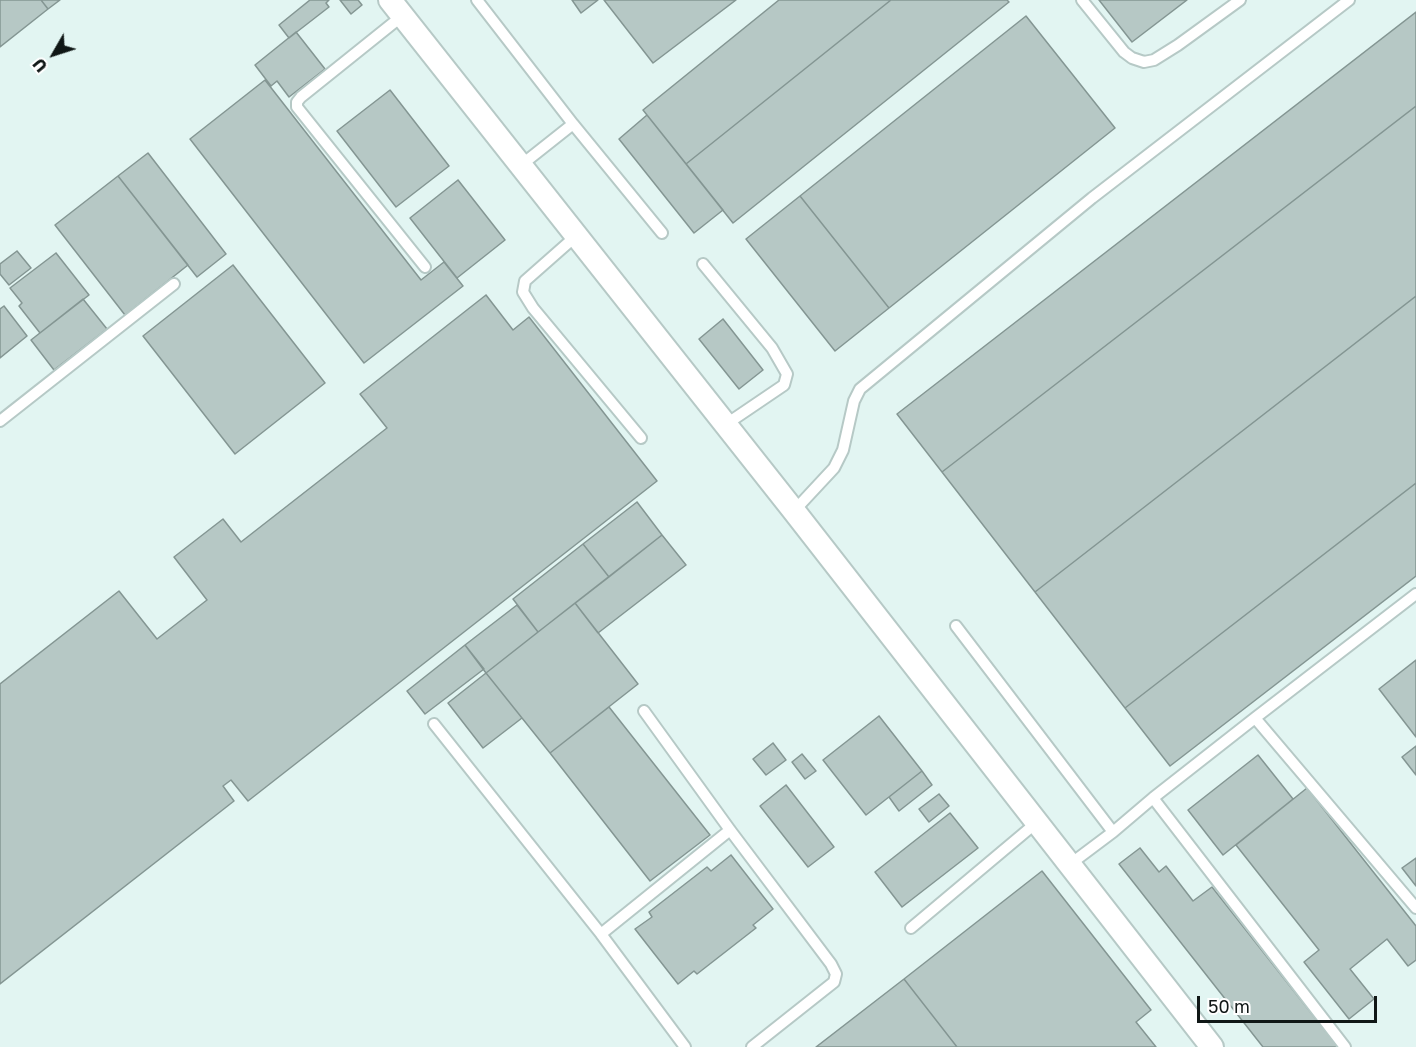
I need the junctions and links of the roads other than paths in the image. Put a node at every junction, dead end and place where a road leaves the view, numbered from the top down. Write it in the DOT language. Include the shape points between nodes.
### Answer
graph roads {
  1 [pos="477,0"];
  2 [pos="1083,0"];
  3 [pos="1240,0"];
  4 [pos="1349,0"];
  5 [pos="396,8"];
  6 [pos="573,124"];
  7 [pos="520,166"];
  8 [pos="662,233"];
  9 [pos="576,236"];
  10 [pos="703,264"];
  11 [pos="425,267"];
  12 [pos="174,284"];
  13 [pos="0,421"];
  14 [pos="725,425"];
  15 [pos="641,438"];
  16 [pos="794,511"];
  17 [pos="1416,594"];
  18 [pos="956,627"];
  19 [pos="644,711"];
  20 [pos="1256,718"];
  21 [pos="434,724"];
  22 [pos="1153,798"];
  23 [pos="1036,823"];
  24 [pos="730,830"];
  25 [pos="1113,832"];
  26 [pos="1069,865"];
  27 [pos="1416,908"];
  28 [pos="911,928"];
  29 [pos="601,934"];
  30 [pos="685,1047"];
  31 [pos="752,1047"];
  32 [pos="1212,1047"];
  33 [pos="1345,1047"];
  1 -- 6 [label="lane"];
  2 -- 3 [label="lane" via="1124,52 1144,62 1178,45"];
  4 -- 16 [label="lane" via="1092,198 860,389 834,468"];
  5 -- 7 [label="street"];
  5 -- 11 [label="lane" via="301,97 297,107"];
  6 -- 7 [label="lane"];
  6 -- 8 [label="lane"];
  7 -- 9 [label="street"];
  9 -- 14 [label="street"];
  9 -- 15 [label="lane" via="525,281 523,292"];
  10 -- 14 [label="lane" via="772,348 787,374 784,385"];
  12 -- 13 [label="lane"];
  14 -- 16 [label="street"];
  16 -- 23 [label="street"];
  17 -- 20 [label="lane"];
  18 -- 25 [label="lane"];
  19 -- 24 [label="lane"];
  20 -- 22 [label="lane"];
  20 -- 27 [label="lane"];
  21 -- 29 [label="lane"];
  22 -- 25 [label="lane"];
  22 -- 33 [label="lane"];
  23 -- 26 [label="street"];
  23 -- 28 [label="lane"];
  24 -- 29 [label="lane"];
  24 -- 31 [label="lane" via="836,974 834,982"];
  25 -- 26 [label="lane"];
  26 -- 32 [label="street"];
  29 -- 30 [label="lane"];
}
